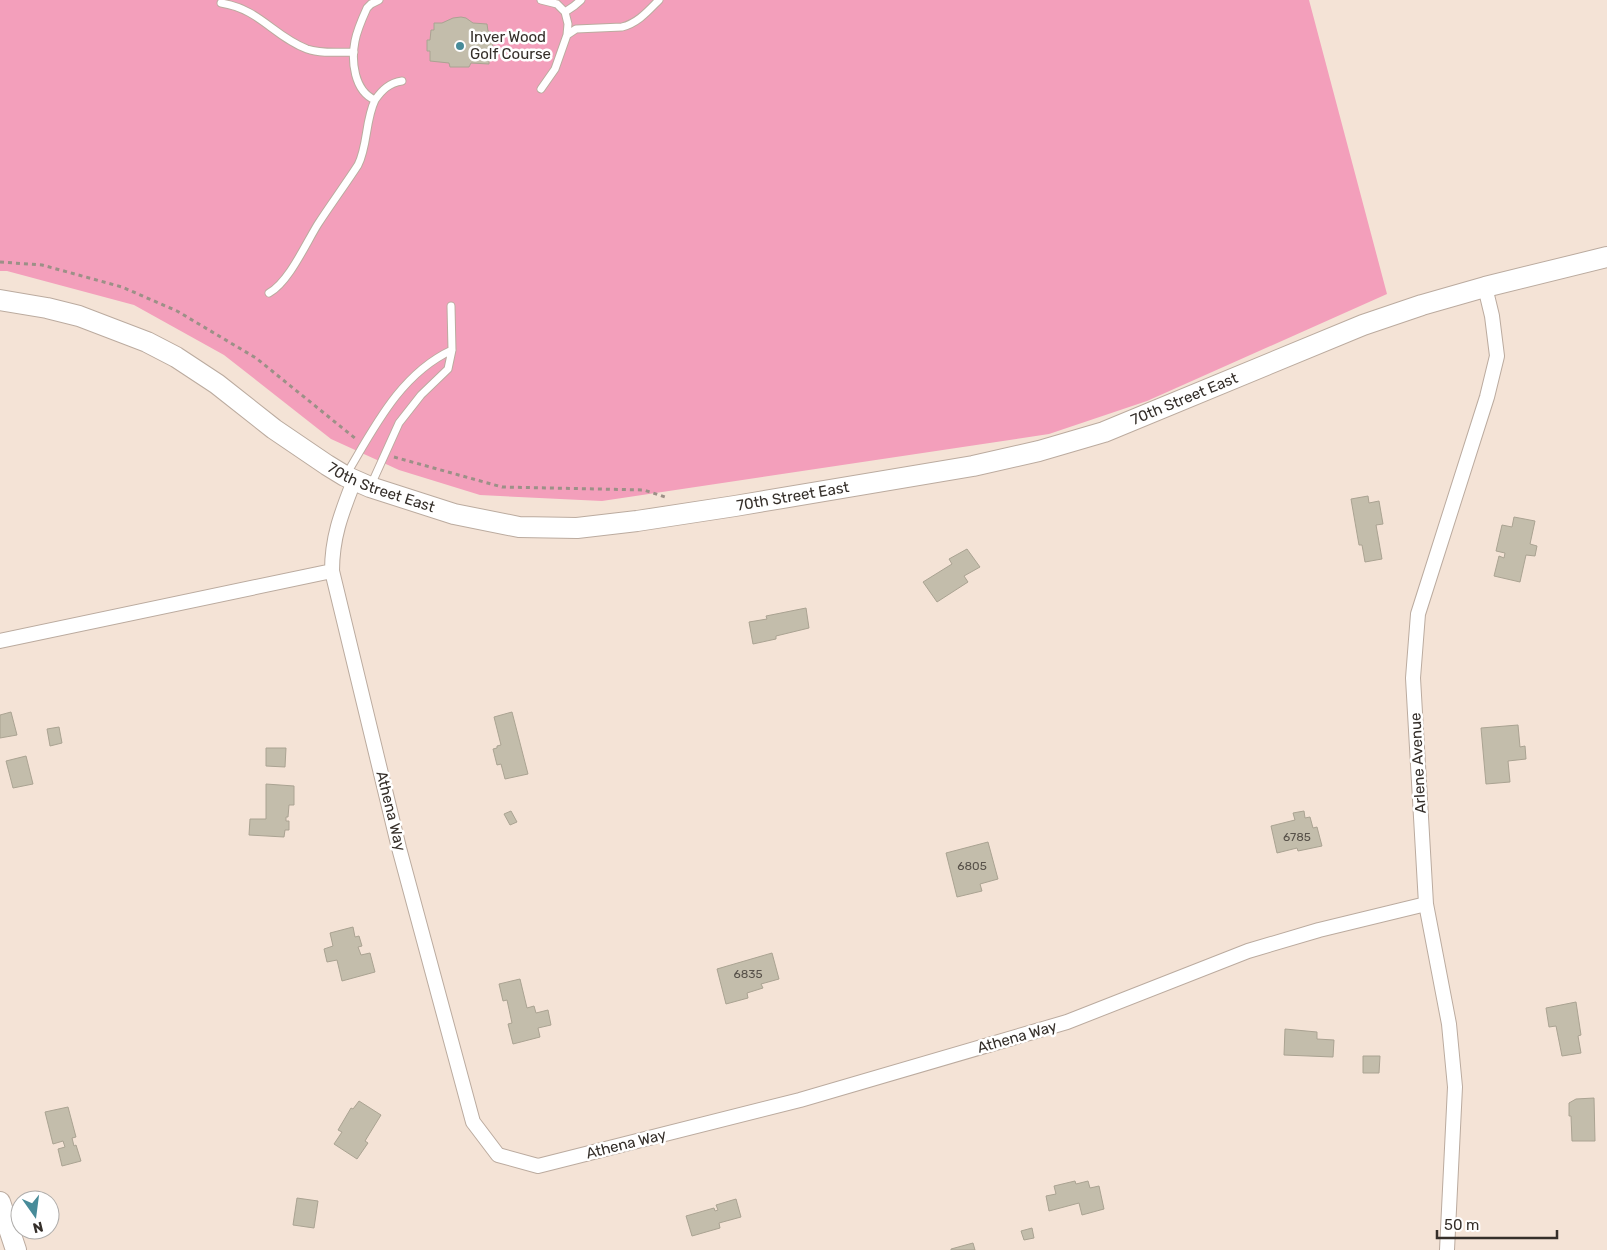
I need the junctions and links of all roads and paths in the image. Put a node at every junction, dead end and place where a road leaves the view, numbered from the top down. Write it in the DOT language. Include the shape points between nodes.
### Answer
graph roads {
  1 [pos="379,0"];
  2 [pos="541,0"];
  3 [pos="581,0"];
  4 [pos="659,0"];
  5 [pos="370,2"];
  6 [pos="221,4"];
  7 [pos="564,12"];
  8 [pos="567,35"];
  9 [pos="354,52"];
  10 [pos="402,81"];
  11 [pos="541,89"];
  12 [pos="375,100"];
  13 [pos="1607,258"];
  14 [pos="0,262"];
  15 [pos="1485,287"];
  16 [pos="268,292"];
  17 [pos="0,300"];
  18 [pos="451,306"];
  19 [pos="452,350"];
  20 [pos="364,446"];
  21 [pos="384,455"];
  22 [pos="357,481"];
  23 [pos="669,499"];
  24 [pos="332,571"];
  25 [pos="0,641"];
  26 [pos="1426,904"];
  27 [pos="0,1202"];
  28 [pos="16,1250"];
  29 [pos="1447,1250"];
  1 -- 5 [label="lane"];
  2 -- 7 [label="lane" via="557,4"];
  3 -- 7 [label="lane"];
  4 -- 8 [label="lane" via="629,25 576,29"];
  5 -- 9 [label="lane" via="354,42"];
  6 -- 9 [label="lane" via="249,12 306,49"];
  7 -- 8 [label="lane"];
  8 -- 11 [label="lane" via="555,69"];
  9 -- 12 [label="lane" via="356,78 365,93"];
  10 -- 12 [label="lane" via="390,84"];
  12 -- 16 [label="lane" via="358,166 296,262 276,289"];
  13 -- 15 [label="main road, 70th Street East"];
  14 -- 20 [label="path" via="42,265 122,287 177,311 256,358"];
  15 -- 22 [label="main road, 70th Street East" via="1363,325 1104,432 963,467 720,508 577,528 519,527 454,514"];
  15 -- 26 [label="street, Arlene Avenue" via="1497,356 1487,398 1418,614 1413,678"];
  17 -- 22 [label="main road, 70th Street East" via="79,316 147,342 217,384 274,429"];
  18 -- 19 [label="lane"];
  19 -- 20 [label="lane" via="437,357 404,386"];
  19 -- 21 [label="lane" via="448,369 421,395 399,423"];
  20 -- 22 [label="lane"];
  21 -- 22 [label="lane"];
  21 -- 23 [label="path" via="502,487 644,490"];
  22 -- 24 [label="street, Athena Way" via="339,520 332,551"];
  24 -- 25 [label="street"];
  24 -- 26 [label="street, Athena Way" via="399,848 473,1122 498,1155 538,1166 800,1100 1067,1022 1248,951"];
  26 -- 29 [label="street, Arlene Avenue" via="1449,1024 1455,1087"];
  27 -- 28 [label="main road"];
}
